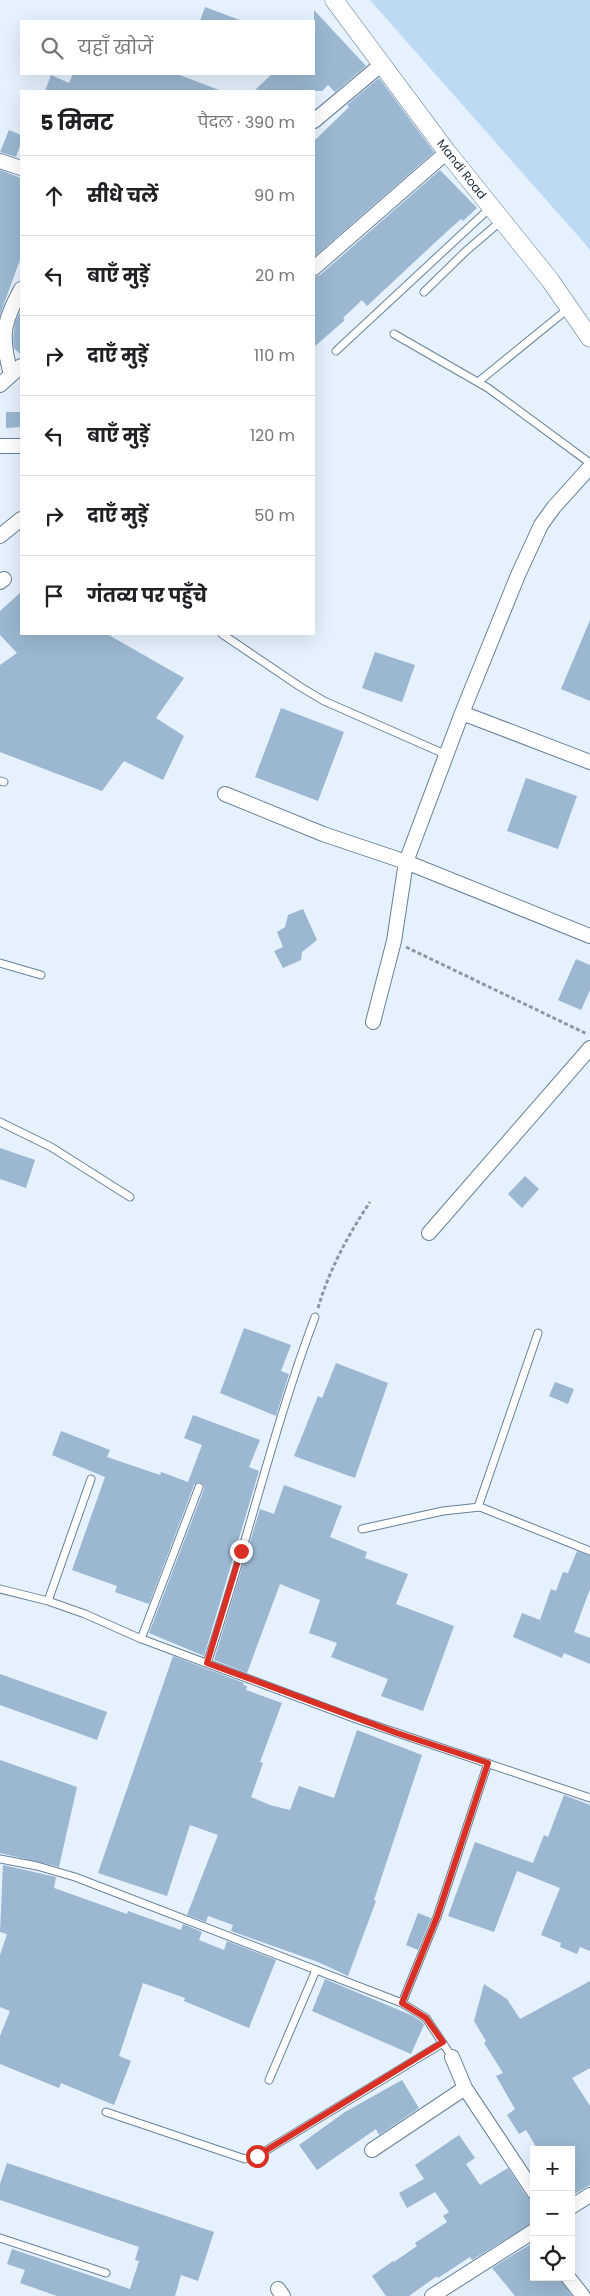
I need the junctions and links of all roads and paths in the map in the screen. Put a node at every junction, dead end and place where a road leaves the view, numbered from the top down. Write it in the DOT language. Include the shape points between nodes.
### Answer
graph roads {
  1 [pos="334,0"];
  2 [pos="382,64"];
  3 [pos="315,120"];
  4 [pos="447,152"];
  5 [pos="0,161"];
  6 [pos="20,168"];
  7 [pos="497,213"];
  8 [pos="315,267"];
  9 [pos="20,291"];
  10 [pos="424,292"];
  11 [pos="569,308"];
  12 [pos="394,334"];
  13 [pos="590,338"];
  14 [pos="336,351"];
  15 [pos="16,370"];
  16 [pos="478,382"];
  17 [pos="0,385"];
  18 [pos="0,446"];
  19 [pos="20,446"];
  20 [pos="590,465"];
  21 [pos="20,520"];
  22 [pos="0,536"];
  23 [pos="224,635"];
  24 [pos="462,713"];
  25 [pos="446,755"];
  26 [pos="590,762"];
  27 [pos="226,794"];
  28 [pos="406,862"];
  29 [pos="590,936"];
  30 [pos="394,941"];
  31 [pos="0,963"];
  32 [pos="41,975"];
  33 [pos="373,1022"];
  34 [pos="590,1035"];
  35 [pos="590,1048"];
  36 [pos="0,1122"];
  37 [pos="130,1197"];
  38 [pos="370,1202"];
  39 [pos="429,1233"];
  40 [pos="315,1317"];
  41 [pos="538,1333"];
  42 [pos="91,1479"];
  43 [pos="199,1487"];
  44 [pos="478,1507"];
  45 [pos="362,1529"];
  46 [pos="590,1551"];
  47 [pos="0,1589"];
  48 [pos="48,1601"];
  49 [pos="141,1639"];
  50 [pos="207,1663"];
  51 [pos="488,1763"];
  52 [pos="590,1798"];
  53 [pos="0,1859"];
  54 [pos="316,1970"];
  55 [pos="402,2003"];
  56 [pos="443,2042"];
  57 [pos="452,2057"];
  58 [pos="268,2080"];
  59 [pos="465,2088"];
  60 [pos="106,2112"];
  61 [pos="372,2150"];
  62 [pos="533,2191"];
  63 [pos="590,2195"];
  64 [pos="575,2204"];
  65 [pos="530,2235"];
  66 [pos="0,2238"];
  67 [pos="106,2273"];
  68 [pos="571,2281"];
  69 [pos="432,2296"];
  70 [pos="583,2296"];
  1 -- 2 [label="street, Mandi Road"];
  2 -- 3 [label="street"];
  2 -- 4 [label="street, Mandi Road"];
  4 -- 7 [label="street, Mandi Road"];
  4 -- 8 [label="street"];
  5 -- 6 [label="street"];
  7 -- 10 [label="lane"];
  7 -- 11 [label="street, Mandi Road"];
  7 -- 14 [label="lane"];
  9 -- 15 [label="street" via="3,328 4,353"];
  11 -- 13 [label="street, Mandi Road"];
  11 -- 16 [label="lane"];
  12 -- 16 [label="lane"];
  15 -- 17 [label="street"];
  16 -- 20 [label="lane"];
  18 -- 19 [label="street"];
  20 -- 24 [label="street" via="541,525"];
  21 -- 22 [label="street"];
  23 -- 25 [label="lane" via="324,700"];
  24 -- 25 [label="street"];
  24 -- 26 [label="street"];
  25 -- 28 [label="street"];
  27 -- 28 [label="street" via="323,834"];
  28 -- 29 [label="street"];
  28 -- 30 [label="street"];
  30 -- 33 [label="street"];
  30 -- 34 [label="path"];
  31 -- 32 [label="lane"];
  35 -- 39 [label="street"];
  36 -- 37 [label="lane" via="51,1147"];
  38 -- 40 [label="path" via="331,1272"];
  40 -- 50 [label="lane" via="269,1455 256,1510"];
  41 -- 44 [label="lane"];
  42 -- 48 [label="lane"];
  43 -- 49 [label="lane"];
  44 -- 45 [label="lane" via="443,1511"];
  44 -- 46 [label="lane"];
  47 -- 48 [label="lane"];
  48 -- 49 [label="lane"];
  49 -- 50 [label="lane"];
  50 -- 51 [label="lane"];
  51 -- 52 [label="lane"];
  51 -- 55 [label="lane" via="437,1917"];
  53 -- 54 [label="lane" via="75,1877"];
  54 -- 55 [label="lane"];
  54 -- 58 [label="lane"];
  55 -- 56 [label="lane" via="426,2018"];
  56 -- 57 [label="lane"];
  56 -- 60 [label="lane" via="257,2156 245,2159"];
  57 -- 59 [label="street"];
  59 -- 61 [label="street"];
  59 -- 62 [label="street"];
  63 -- 64 [label="street"];
  65 -- 69 [label="street"];
  66 -- 67 [label="lane"];
  68 -- 70 [label="street"];
}
